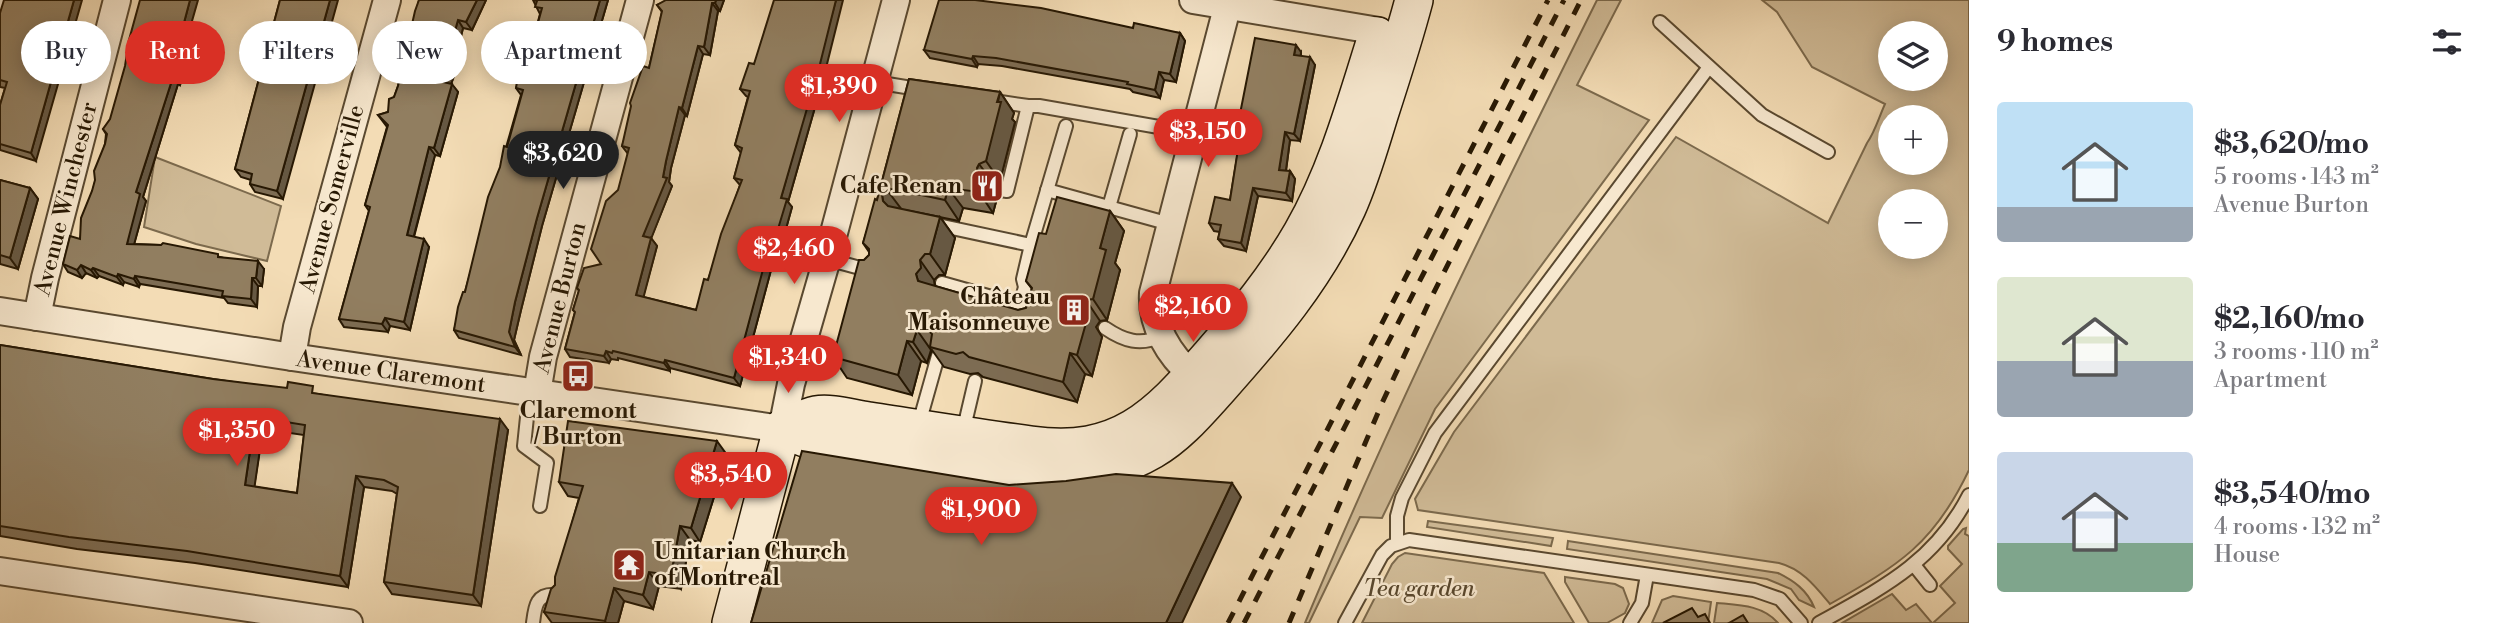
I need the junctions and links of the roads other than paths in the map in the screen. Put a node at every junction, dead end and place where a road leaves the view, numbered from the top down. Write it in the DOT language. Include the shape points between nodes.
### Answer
graph roads {
  1 [pos="3,0"];
  2 [pos="117,0"];
  3 [pos="387,0"];
  4 [pos="640,0"];
  5 [pos="896,0"];
  6 [pos="1193,0"];
  7 [pos="1414,0"];
  8 [pos="1228,3"];
  9 [pos="0,9"];
  10 [pos="1383,15"];
  11 [pos="1660,22"];
  12 [pos="1709,67"];
  13 [pos="875,82"];
  14 [pos="935,92"];
  15 [pos="988,100"];
  16 [pos="1028,106"];
  17 [pos="1066,126"];
  18 [pos="1193,133"];
  19 [pos="1130,134"];
  20 [pos="1828,152"];
  21 [pos="1000,190"];
  22 [pos="1047,190"];
  23 [pos="1109,208"];
  24 [pos="917,220"];
  25 [pos="1170,224"];
  26 [pos="1031,245"];
  27 [pos="827,259"];
  28 [pos="875,272"];
  29 [pos="942,283"];
  30 [pos="967,304"];
  31 [pos="0,311"];
  32 [pos="1018,311"];
  33 [pos="1037,316"];
  34 [pos="37,317"];
  35 [pos="1103,334"];
  36 [pos="1163,335"];
  37 [pos="938,356"];
  38 [pos="292,357"];
  39 [pos="1193,376"];
  40 [pos="975,381"];
  41 [pos="537,393"];
  42 [pos="918,428"];
  43 [pos="782,429"];
  44 [pos="962,435"];
  45 [pos="1969,495"];
  46 [pos="540,506"];
  47 [pos="1963,519"];
  48 [pos="1397,543"];
  49 [pos="1914,565"];
  50 [pos="0,571"];
  51 [pos="1647,575"];
  52 [pos="1930,585"];
  53 [pos="557,595"];
  54 [pos="349,623"];
  55 [pos="533,623"];
  56 [pos="731,623"];
  57 [pos="1345,623"];
  58 [pos="1630,623"];
  59 [pos="1801,623"];
  60 [pos="1819,623"];
  1 -- 9 [label="lane"];
  2 -- 34 [label="street, Avenue Winchester"];
  3 -- 38 [label="street, Avenue Somerville"];
  4 -- 41 [label="street, Avenue Burton"];
  5 -- 13 [label="street"];
  6 -- 8 [label="street"];
  7 -- 43 [label="main road" via="1363,168 1329,243 1289,306 1255,347 1185,424 1152,450 1096,472 1038,474 810,440"];
  8 -- 10 [label="street"];
  8 -- 18 [label="street"];
  10 -- 39 [label="main road" via="1320,198 1256,302"];
  11 -- 12 [label="lane"];
  12 -- 20 [label="lane" via="1762,116"];
  12 -- 48 [label="lane" via="1435,433 1402,498"];
  13 -- 14 [label="lane"];
  13 -- 27 [label="street"];
  15 -- 16 [label="lane"];
  16 -- 18 [label="lane"];
  16 -- 21 [label="lane" via="1007,191"];
  17 -- 22 [label="lane"];
  18 -- 25 [label="street"];
  19 -- 23 [label="lane"];
  22 -- 23 [label="lane"];
  22 -- 26 [label="lane"];
  23 -- 25 [label="lane"];
  24 -- 26 [label="lane"];
  25 -- 36 [label="street" via="1153,298 1153,313"];
  26 -- 32 [label="lane"];
  27 -- 28 [label="lane"];
  27 -- 43 [label="street"];
  29 -- 32 [label="lane"];
  30 -- 32 [label="lane"];
  31 -- 34 [label="street, Avenue Claremont"];
  32 -- 33 [label="lane"];
  34 -- 38 [label="street, Avenue Claremont"];
  35 -- 36 [label="lane" via="1142,343"];
  36 -- 39 [label="street" via="1176,361"];
  37 -- 42 [label="lane"];
  38 -- 41 [label="street, Avenue Claremont"];
  39 -- 44 [label="main road" via="1141,424 1088,446 1048,447"];
  40 -- 44 [label="lane"];
  41 -- 43 [label="street, Avenue Claremont"];
  41 -- 46 [label="lane" via="527,417 524,446 547,463"];
  42 -- 43 [label="main road" via="817,414"];
  42 -- 44 [label="main road"];
  43 -- 56 [label="main road"];
  45 -- 47 [label="lane"];
  47 -- 49 [label="lane"];
  48 -- 51 [label="lane" via="1430,542"];
  48 -- 57 [label="lane" via="1378,560"];
  49 -- 52 [label="lane"];
  49 -- 60 [label="lane"];
  50 -- 54 [label="street"];
  51 -- 58 [label="lane" via="1642,603"];
  51 -- 59 [label="lane" via="1767,593 1785,603"];
  53 -- 55 [label="lane" via="540,597"];
}
